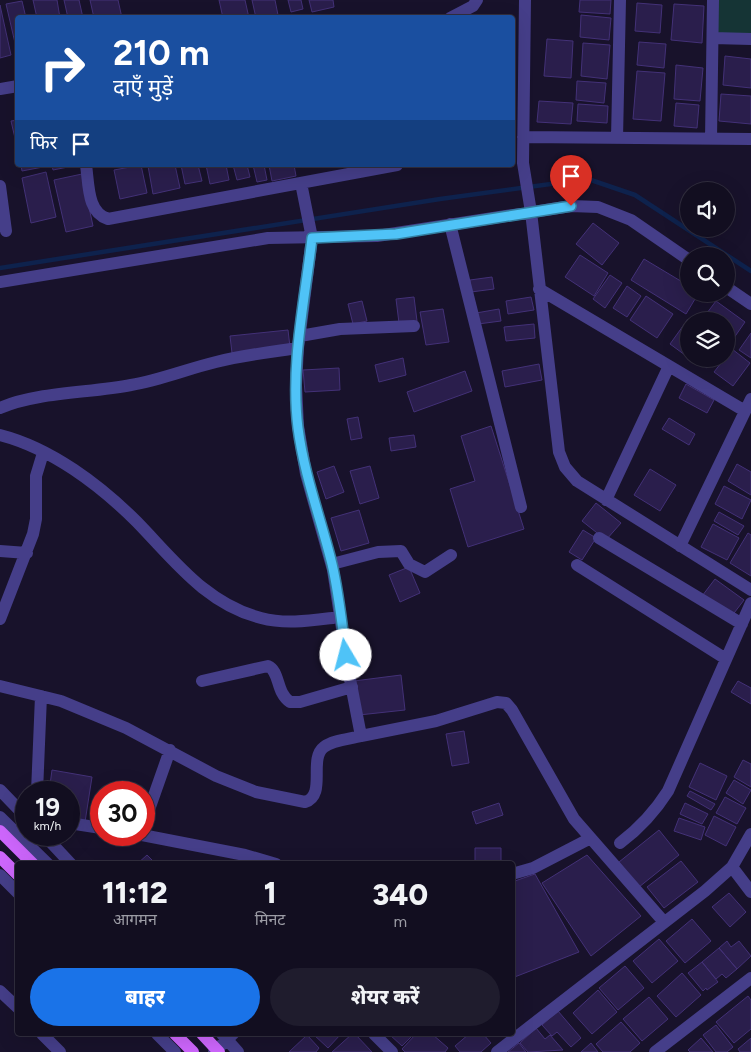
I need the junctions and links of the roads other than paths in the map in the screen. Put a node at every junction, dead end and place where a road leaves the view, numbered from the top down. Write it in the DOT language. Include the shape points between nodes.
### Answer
graph roads {
  1 [pos="477,0"];
  2 [pos="525,0"];
  3 [pos="620,0"];
  4 [pos="713,0"];
  5 [pos="456,15"];
  6 [pos="713,38"];
  7 [pos="751,38"];
  8 [pos="15,86"];
  9 [pos="0,89"];
  10 [pos="523,137"];
  11 [pos="617,138"];
  12 [pos="711,139"];
  13 [pos="751,139"];
  14 [pos="86,167"];
  15 [pos="386,167"];
  16 [pos="301,183"];
  17 [pos="0,186"];
  18 [pos="530,208"];
  19 [pos="450,224"];
  20 [pos="6,231"];
  21 [pos="311,233"];
  22 [pos="680,254"];
  23 [pos="0,282"];
  24 [pos="539,289"];
  25 [pos="735,293"];
  26 [pos="751,304"];
  27 [pos="414,326"];
  28 [pos="299,342"];
  29 [pos="669,366"];
  30 [pos="748,405"];
  31 [pos="0,408"];
  32 [pos="0,435"];
  33 [pos="43,452"];
  34 [pos="606,500"];
  35 [pos="521,507"];
  36 [pos="599,538"];
  37 [pos="680,546"];
  38 [pos="0,551"];
  39 [pos="27,553"];
  40 [pos="451,555"];
  41 [pos="332,564"];
  42 [pos="576,565"];
  43 [pos="751,590"];
  44 [pos="751,603"];
  45 [pos="340,617"];
  46 [pos="0,619"];
  47 [pos="742,624"];
  48 [pos="726,659"];
  49 [pos="202,681"];
  50 [pos="0,686"];
  51 [pos="352,687"];
  52 [pos="41,696"];
  53 [pos="361,736"];
  54 [pos="170,750"];
  55 [pos="37,781"];
  56 [pos="0,790"];
  57 [pos="155,793"];
  58 [pos="15,806"];
  59 [pos="0,818"];
  60 [pos="15,828"];
  61 [pos="0,830"];
  62 [pos="751,834"];
  63 [pos="155,838"];
  64 [pos="590,839"];
  65 [pos="620,844"];
  66 [pos="33,846"];
  67 [pos="54,846"];
  68 [pos="0,858"];
  69 [pos="31,861"];
  70 [pos="45,861"];
  71 [pos="68,861"];
  72 [pos="266,861"];
  73 [pos="732,867"];
  74 [pos="15,872"];
  75 [pos="515,873"];
  76 [pos="0,875"];
  77 [pos="15,890"];
  78 [pos="751,892"];
  79 [pos="664,922"];
  80 [pos="751,978"];
  81 [pos="0,990"];
  82 [pos="15,1005"];
  83 [pos="515,1031"];
  84 [pos="44,1036"];
  85 [pos="159,1036"];
  86 [pos="177,1036"];
  87 [pos="204,1036"];
  88 [pos="226,1036"];
  89 [pos="228,1036"];
  90 [pos="376,1036"];
  91 [pos="505,1038"];
  92 [pos="60,1052"];
  93 [pos="175,1052"];
  94 [pos="193,1052"];
  95 [pos="214,1052"];
  96 [pos="219,1052"];
  97 [pos="238,1052"];
  98 [pos="392,1052"];
  99 [pos="497,1052"];
  100 [pos="655,1052"];
  1 -- 5 [label="street" via="473,6"];
  2 -- 10 [label="street"];
  3 -- 11 [label="street"];
  4 -- 6 [label="street"];
  6 -- 7 [label="street"];
  6 -- 12 [label="street"];
  8 -- 9 [label="street"];
  10 -- 11 [label="street"];
  10 -- 18 [label="street" via="523,163"];
  11 -- 12 [label="street"];
  12 -- 13 [label="street"];
  14 -- 16 [label="street" via="93,209 108,219"];
  15 -- 16 [label="street"];
  16 -- 21 [label="street"];
  17 -- 20 [label="street"];
  18 -- 19 [label="street"];
  18 -- 22 [label="street" via="598,207 631,220"];
  18 -- 24 [label="street"];
  19 -- 21 [label="street" via="377,236"];
  19 -- 35 [label="street"];
  21 -- 23 [label="street" via="221,244"];
  21 -- 28 [label="street"];
  24 -- 29 [label="street"];
  24 -- 34 [label="street" via="559,452 565,467 577,481"];
  25 -- 26 [label="street"];
  27 -- 28 [label="street" via="340,329"];
  28 -- 31 [label="street" via="214,362 149,382 39,398"];
  28 -- 41 [label="street" via="298,426 306,474"];
  29 -- 30 [label="street"];
  29 -- 34 [label="street"];
  30 -- 37 [label="street"];
  32 -- 33 [label="street" via="17,439"];
  33 -- 39 [label="street" via="36,476 36,519"];
  33 -- 45 [label="street" via="101,490 204,590 233,608 262,619 295,622"];
  34 -- 37 [label="street"];
  36 -- 47 [label="street"];
  37 -- 43 [label="street"];
  38 -- 39 [label="street"];
  39 -- 46 [label="street"];
  40 -- 41 [label="street" via="424,572 409,564 401,551 378,552"];
  41 -- 45 [label="street"];
  42 -- 48 [label="street"];
  44 -- 47 [label="street"];
  45 -- 51 [label="street"];
  47 -- 48 [label="street"];
  48 -- 65 [label="street" via="668,791 655,812"];
  49 -- 51 [label="street" via="268,666 274,670 280,692 290,702"];
  50 -- 52 [label="street"];
  51 -- 53 [label="street"];
  52 -- 54 [label="street" via="118,724"];
  52 -- 55 [label="street"];
  53 -- 54 [label="street" via="326,745 320,750 316,791 305,802 256,792 216,776"];
  53 -- 64 [label="street" via="427,723 497,702 506,703 558,794"];
  54 -- 57 [label="street"];
  56 -- 58 [label="street"];
  59 -- 60 [label="street"];
  61 -- 69 [label="main road"];
  62 -- 73 [label="street"];
  63 -- 72 [label="street"];
  64 -- 75 [label="street"];
  64 -- 79 [label="street"];
  66 -- 70 [label="street"];
  67 -- 71 [label="street"];
  68 -- 74 [label="main road"];
  73 -- 78 [label="street"];
  73 -- 79 [label="street"];
  76 -- 77 [label="street"];
  79 -- 83 [label="street"];
  80 -- 100 [label="street"];
  81 -- 82 [label="street"];
  84 -- 92 [label="street"];
  85 -- 93 [label="street"];
  86 -- 94 [label="main road"];
  87 -- 96 [label="main road, bridge"];
  88 -- 95 [label="street"];
  89 -- 97 [label="street"];
  90 -- 98 [label="street"];
  91 -- 99 [label="street"];
}
